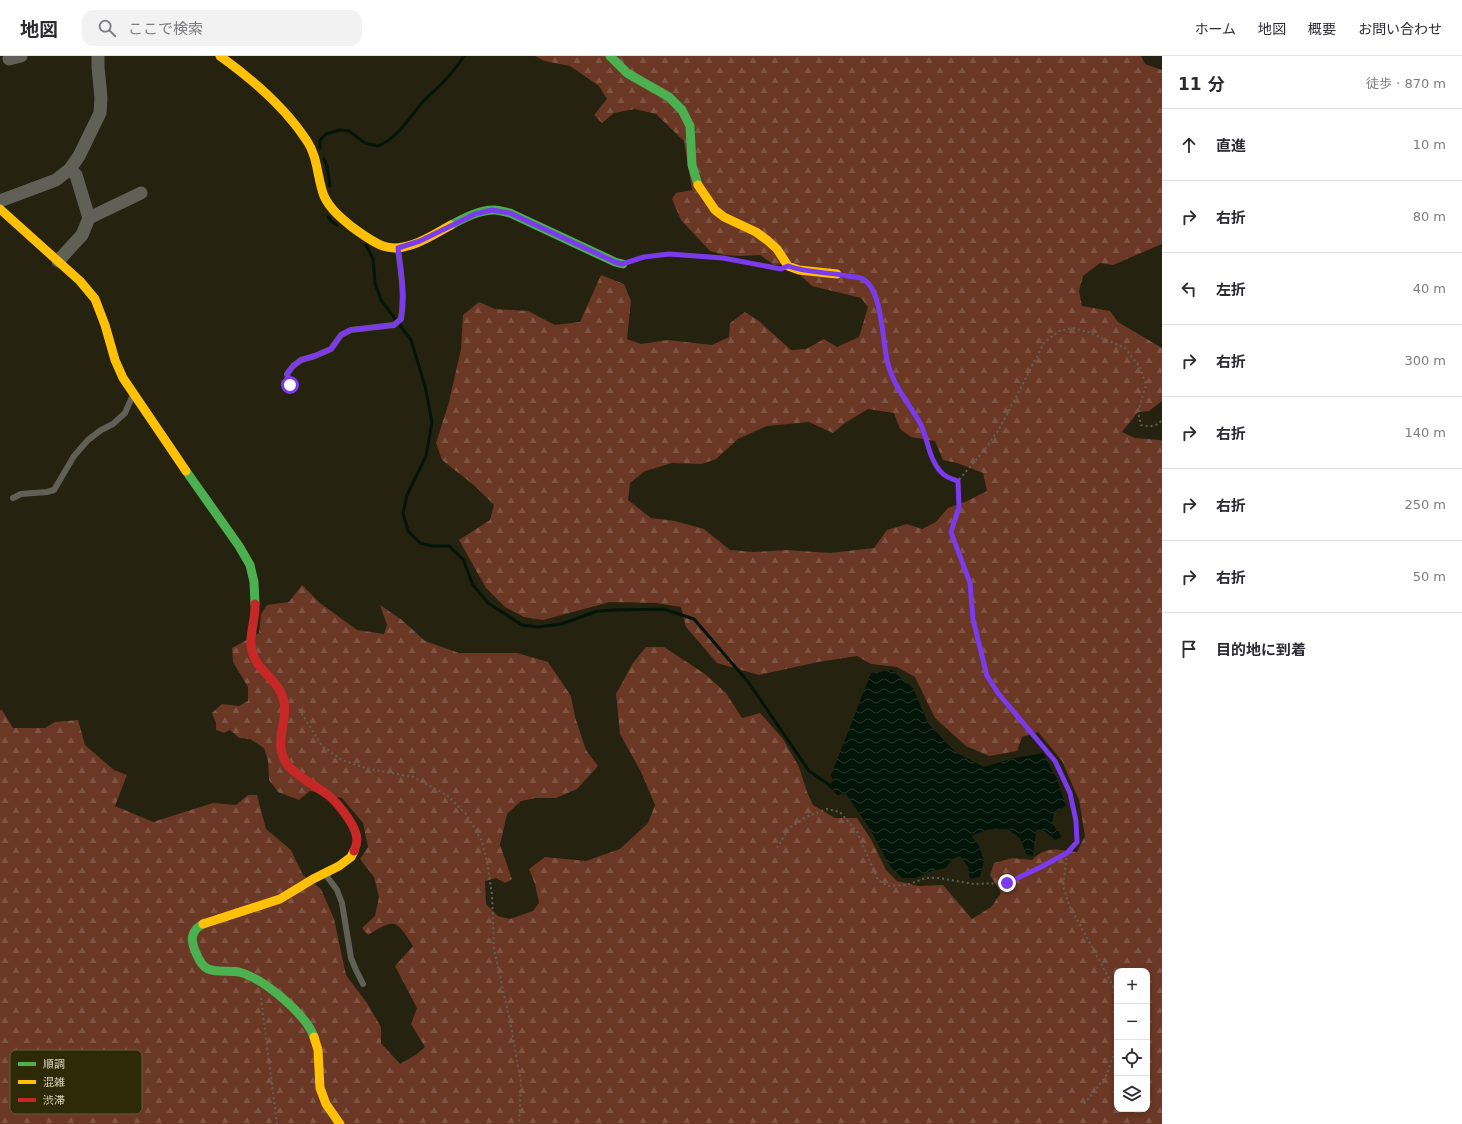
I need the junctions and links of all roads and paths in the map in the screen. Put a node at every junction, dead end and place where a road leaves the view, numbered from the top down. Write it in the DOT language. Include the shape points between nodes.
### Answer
graph roads {
  1 [pos="98,56"];
  2 [pos="220,56"];
  3 [pos="610,56"];
  4 [pos="70,169"];
  5 [pos="141,193"];
  6 [pos="0,202"];
  7 [pos="0,209"];
  8 [pos="89,218"];
  9 [pos="398,248"];
  10 [pos="58,261"];
  11 [pos="622,264"];
  12 [pos="788,266"];
  13 [pos="836,274"];
  14 [pos="290,385"];
  15 [pos="133,394"];
  16 [pos="1162,420"];
  17 [pos="958,481"];
  18 [pos="13,498"];
  19 [pos="296,704"];
  20 [pos="777,848"];
  21 [pos="1067,853"];
  22 [pos="325,874"];
  23 [pos="254,978"];
  24 [pos="363,984"];
  25 [pos="1114,989"];
  26 [pos="1114,1054"];
  27 [pos="1084,1104"];
  28 [pos="277,1124"];
  29 [pos="340,1124"];
  30 [pos="519,1124"];
  1 -- 4 [label="street" via="100,113"];
  2 -- 9 [label="street" via="272,100 308,142 317,162 326,200 331,208 370,239 385,247"];
  3 -- 12 [label="street" via="627,73 664,92 676,102 688,121 692,138 694,177 710,205 718,214 765,237 782,255"];
  4 -- 6 [label="street" via="56,180"];
  4 -- 8 [label="street" via="76,175"];
  5 -- 8 [label="street"];
  7 -- 10 [label="street"];
  8 -- 10 [label="street" via="82,235"];
  9 -- 11 [label="street" via="420,241 475,214 492,210 510,213"];
  9 -- 14 [label="lane" via="402,285 401,319 394,325 350,330 341,335 331,349 301,360 293,366 287,374"];
  10 -- 15 [label="street" via="95,299 115,360"];
  11 -- 12 [label="path" via="644,257 669,254 723,258 781,269"];
  12 -- 13 [label="street" via="799,270"];
  13 -- 17 [label="path" via="862,278 873,289 888,364 899,392 920,424 940,471 950,479"];
  15 -- 18 [label="lane" via="125,413 88,440 74,456 54,490 21,494"];
  15 -- 22 [label="street" via="250,565 255,607 251,634 252,654 258,665 282,691 285,704 280,745 285,762 297,774 329,796 356,832 357,845 351,857"];
  16 -- 17 [label="path" via="1150,427 1141,425 1138,412 1146,385 1140,367 1125,348 1073,328 1059,331 1044,343 1001,426"];
  17 -- 21 [label="path" via="959,507 951,532 970,583 973,619 987,676 998,693 1055,761 1070,793 1077,842"];
  19 -- 30 [label="path" via="322,746 342,760 365,768 413,777 447,795 466,814 482,841 492,896 494,950 521,1082"];
  20 -- 21 [label="path" via="789,828 826,809 840,812 857,832 878,880 888,886 906,885 926,878 974,884 1007,883"];
  21 -- 25 [label="path" via="1063,886 1070,907"];
  22 -- 23 [label="street" via="280,899 207,922 196,928 192,936 193,946 204,966 208,969 239,972"];
  22 -- 24 [label="lane" via="337,890 342,903 351,958"];
  23 -- 28 [label="path" via="261,1000"];
  23 -- 29 [label="street" via="272,990 305,1021 314,1035 318,1050 320,1088 326,1104"];
  26 -- 27 [label="path" via="1106,1076"];
}
